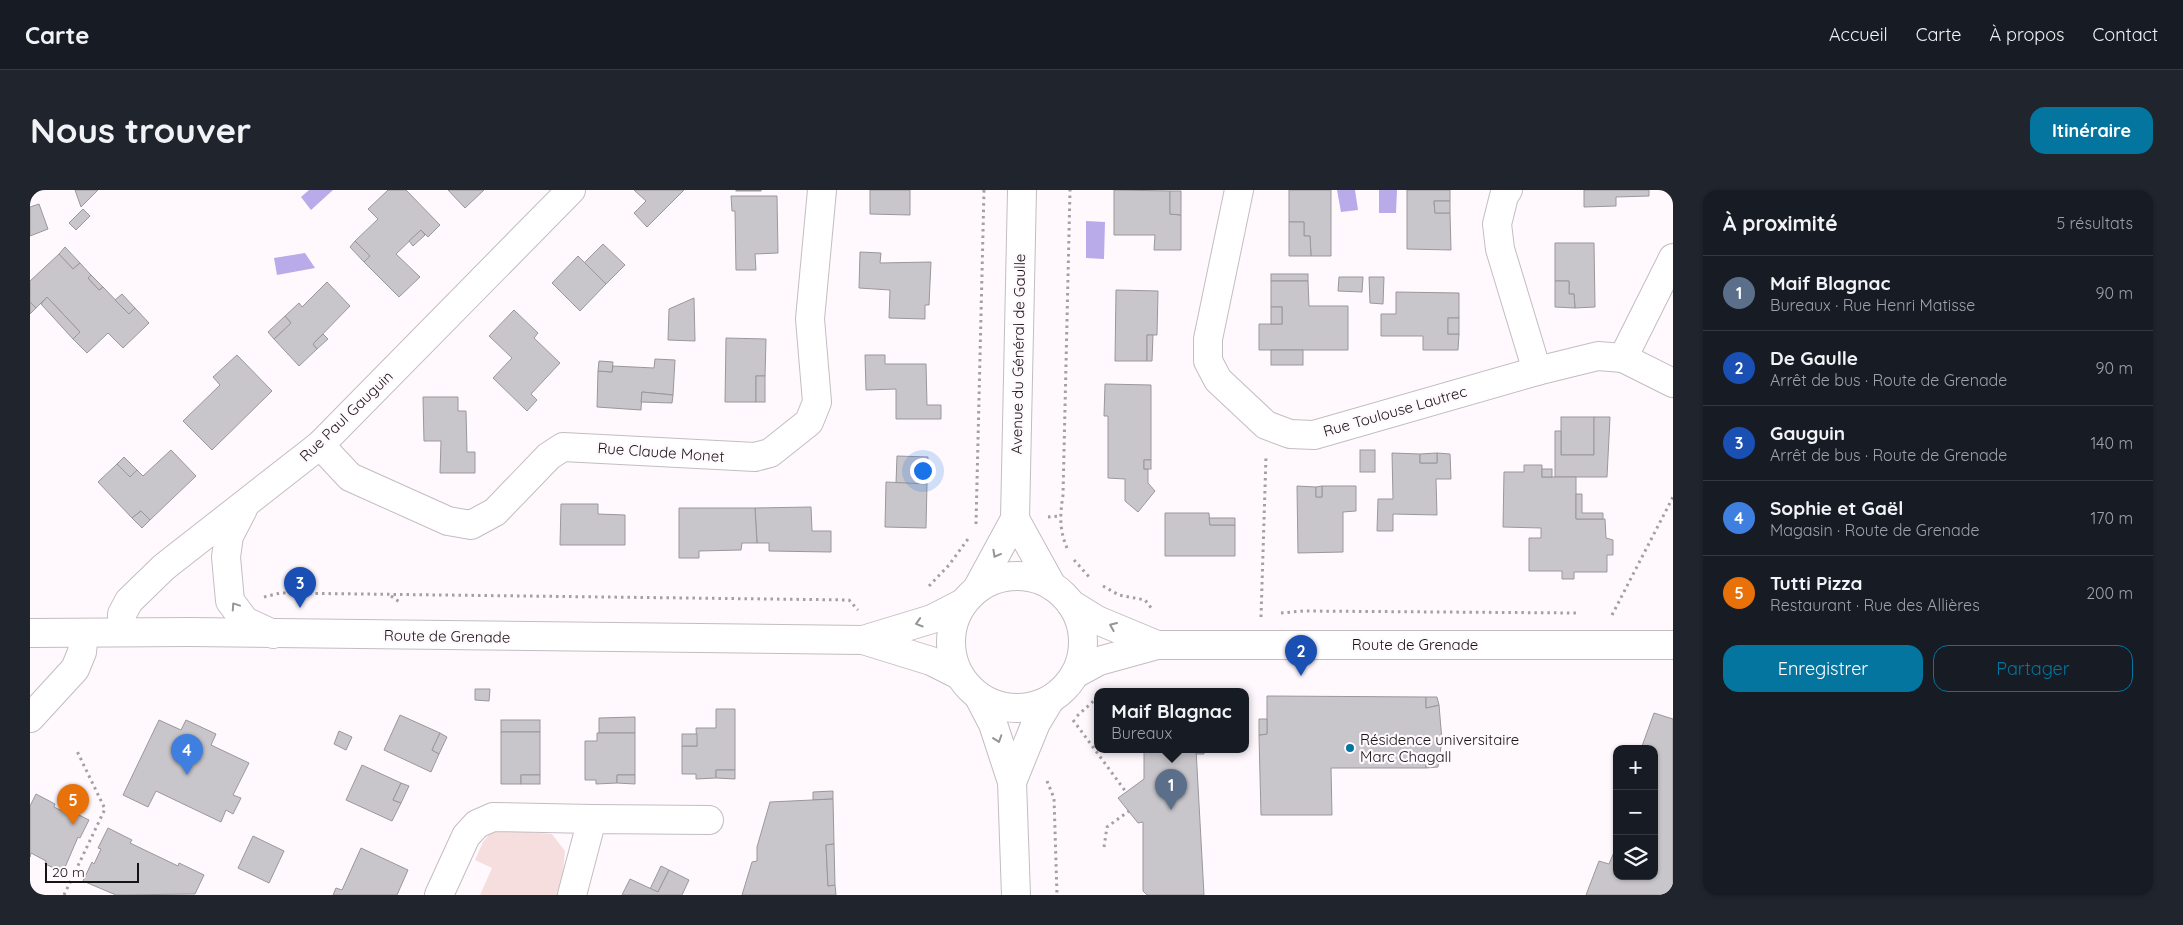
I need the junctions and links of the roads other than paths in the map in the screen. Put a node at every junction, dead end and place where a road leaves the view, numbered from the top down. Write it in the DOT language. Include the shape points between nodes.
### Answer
graph roads {
  1 [pos="571,190"];
  2 [pos="822,190"];
  3 [pos="1022,190"];
  4 [pos="1239,190"];
  5 [pos="1508,190"];
  6 [pos="1673,258"];
  7 [pos="1623,358"];
  8 [pos="1537,371"];
  9 [pos="1673,383"];
  10 [pos="320,445"];
  11 [pos="244,506"];
  12 [pos="1015,519"];
  13 [pos="1062,595"];
  14 [pos="970,596"];
  15 [pos="864,628"];
  16 [pos="30,632"];
  17 [pos="122,632"];
  18 [pos="84,633"];
  19 [pos="273,634"];
  20 [pos="1157,645"];
  21 [pos="1673,645"];
  22 [pos="1074,674"];
  23 [pos="959,675"];
  24 [pos="980,697"];
  25 [pos="1050,700"];
  26 [pos="30,718"];
  27 [pos="1012,782"];
  28 [pos="592,819"];
  29 [pos="709,820"];
  30 [pos="439,895"];
  31 [pos="572,895"];
  32 [pos="1016,895"];
  1 -- 10 [label="street, Rue Paul Gauguin"];
  2 -- 10 [label="street, Rue Claude Monet" via="810,319 817,402 809,422 770,453 755,457 563,447 549,456 495,512 471,524 448,521 350,477"];
  3 -- 12 [label="street, Avenue du Général de Gaulle"];
  4 -- 8 [label="street, Rue Toulouse Lautrec" via="1208,339 1208,361 1218,380 1266,425 1290,434 1314,435"];
  5 -- 8 [label="street" via="1497,224 1500,249"];
  6 -- 7 [label="street"];
  7 -- 8 [label="street, Rue Toulouse Lautrec" via="1598,356"];
  7 -- 9 [label="street"];
  10 -- 11 [label="street, Rue Paul Gauguin"];
  11 -- 17 [label="street, Rue Paul Gauguin" via="164,567 129,601 122,614"];
  19 -- 11 [label="street, one-way" via="245,621 230,601 226,557 229,536"];
  12 -- 13 [label="street"];
  12 -- 14 [label="street, Avenue du Général de Gaulle, one-way"];
  13 -- 14 [label="street" via="1034,578 1014,576 994,580"];
  20 -- 13 [label="street, one-way" via="1097,620"];
  13 -- 22 [label="street" via="1079,620 1083,638 1081,657"];
  14 -- 15 [label="street, one-way" via="932,619"];
  14 -- 23 [label="street" via="954,620 951,638 952,657"];
  15 -- 19 [label="street, Route de Grenade"];
  15 -- 23 [label="street"];
  16 -- 18 [label="street, Route de Grenade"];
  17 -- 18 [label="street, Route de Grenade"];
  17 -- 19 [label="street, Route de Grenade"];
  18 -- 26 [label="street" via="82,652 74,669"];
  20 -- 21 [label="street, Route de Grenade"];
  20 -- 22 [label="street" via="1099,661"];
  22 -- 25 [label="street"];
  23 -- 24 [label="street"];
  24 -- 25 [label="street" via="1006,708 1036,706"];
  24 -- 27 [label="street, one-way" via="993,724"];
  25 -- 27 [label="street" via="1036,723"];
  27 -- 32 [label="street"];
  28 -- 29 [label="street"];
  28 -- 30 [label="street" via="493,817 477,824 466,836"];
  28 -- 31 [label="street"];
}
